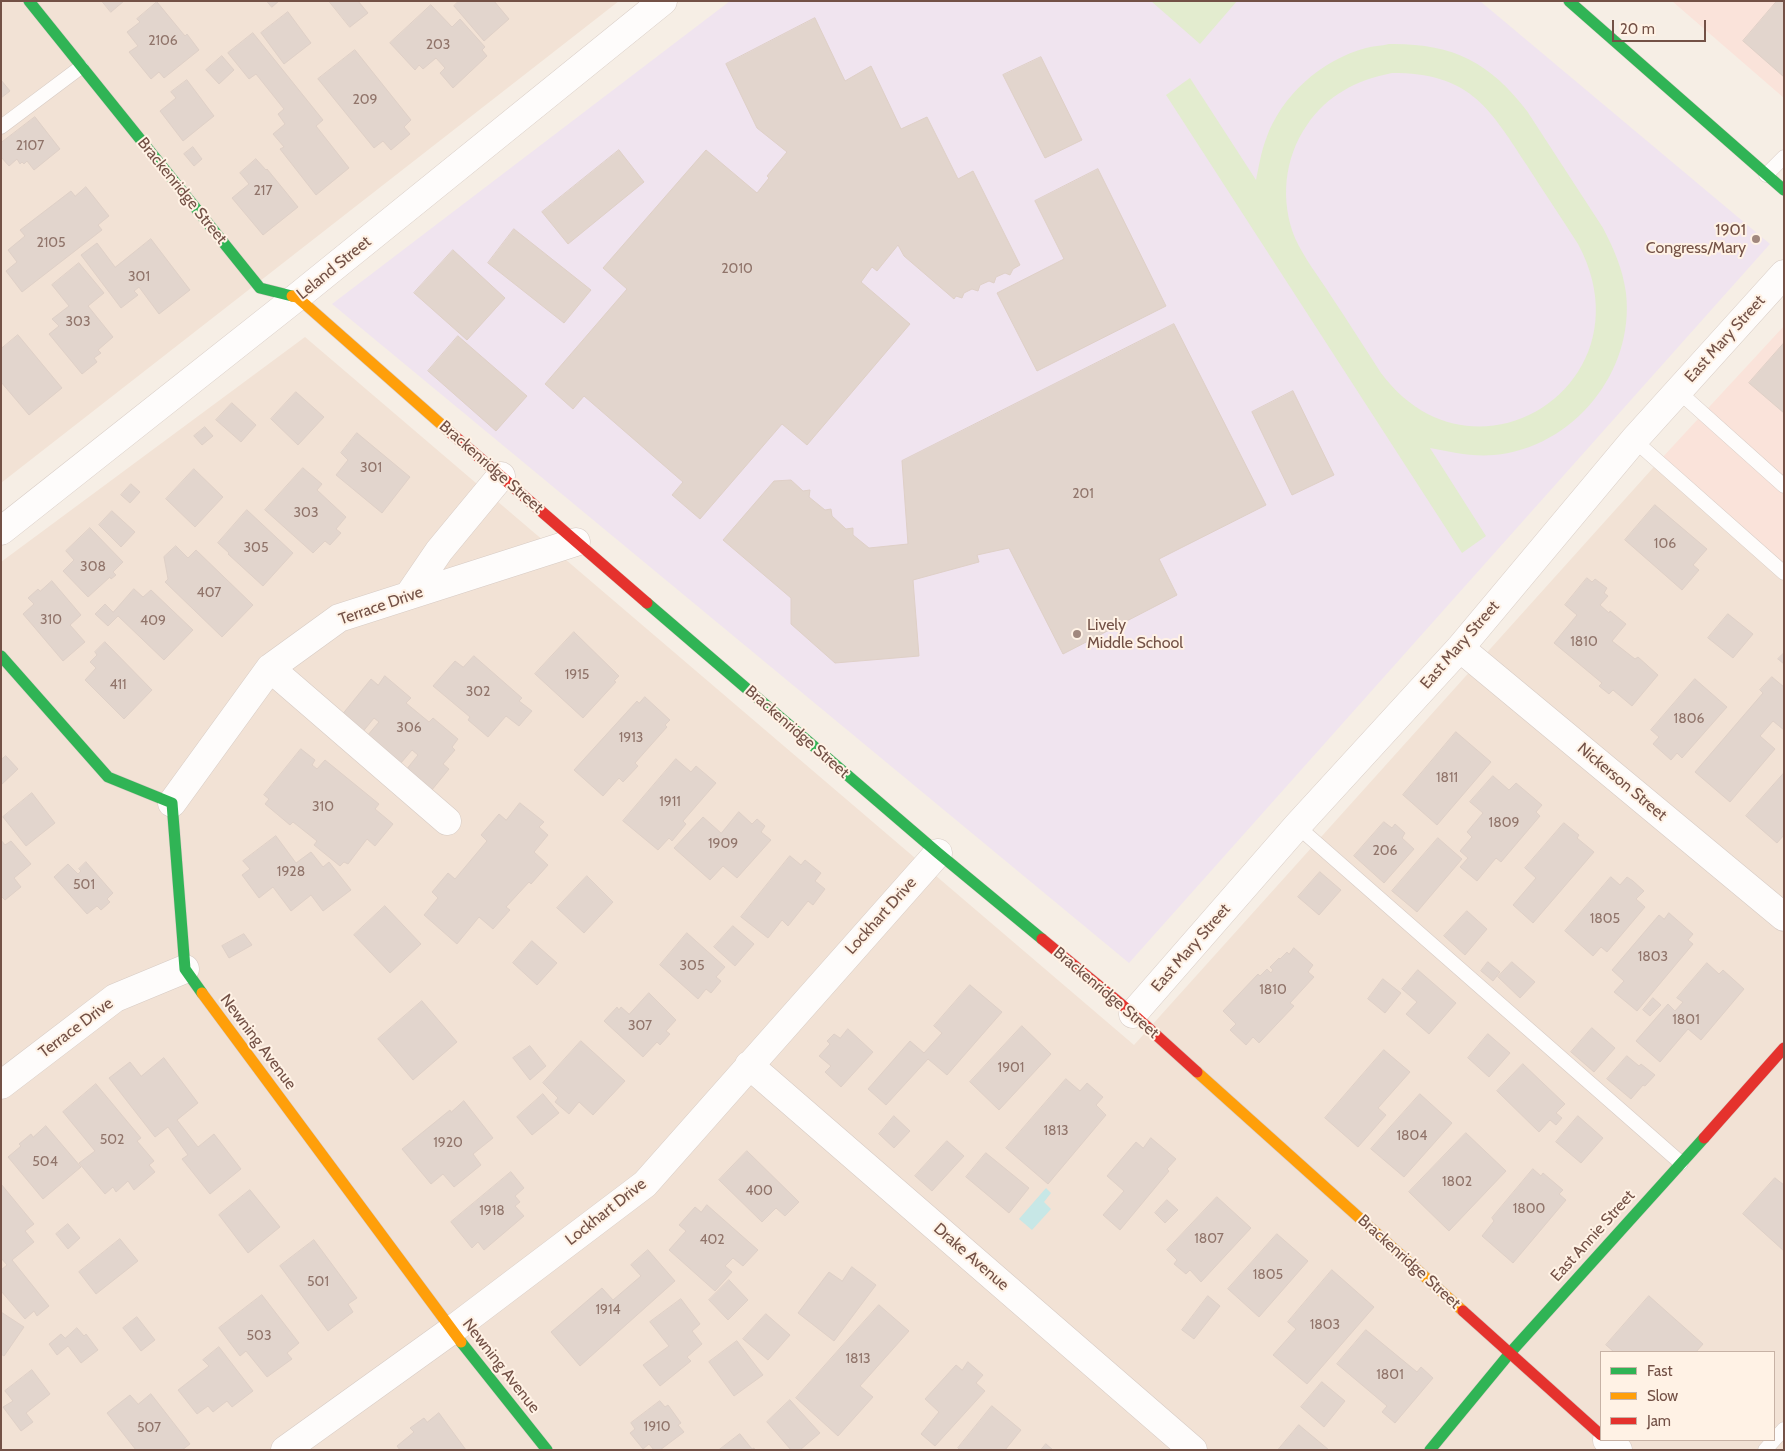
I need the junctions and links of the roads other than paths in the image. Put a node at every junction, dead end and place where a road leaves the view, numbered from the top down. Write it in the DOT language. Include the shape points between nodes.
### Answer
graph roads {
  1 [pos="29,1"];
  2 [pos="1570,1"];
  3 [pos="660,2"];
  4 [pos="81,67"];
  5 [pos="1,127"];
  6 [pos="1784,157"];
  7 [pos="1766,175"];
  8 [pos="1784,190"];
  9 [pos="1784,274"];
  10 [pos="297,298"];
  11 [pos="1678,391"];
  12 [pos="1634,440"];
  13 [pos="501,476"];
  14 [pos="1784,486"];
  15 [pos="1,531"];
  16 [pos="576,542"];
  17 [pos="1784,573"];
  18 [pos="409,595"];
  19 [pos="1460,648"];
  20 [pos="1,656"];
  21 [pos="270,668"];
  22 [pos="172,802"];
  23 [pos="447,821"];
  24 [pos="1297,826"];
  25 [pos="938,853"];
  26 [pos="1784,917"];
  27 [pos="185,970"];
  28 [pos="1133,1014"];
  29 [pos="1784,1048"];
  30 [pos="749,1065"];
  31 [pos="1,1085"];
  32 [pos="1681,1163"];
  33 [pos="452,1330"];
  34 [pos="1510,1353"];
  35 [pos="1784,1429"];
  36 [pos="1600,1434"];
  37 [pos="1775,1439"];
  38 [pos="1608,1441"];
  39 [pos="285,1450"];
  40 [pos="546,1450"];
  41 [pos="1193,1450"];
  42 [pos="1430,1450"];
  43 [pos="1618,1450"];
  1 -- 4 [label="street, Brackenridge Street"];
  2 -- 7 [label="street"];
  3 -- 10 [label="street, Leland Street"];
  4 -- 5 [label="lane"];
  4 -- 10 [label="street, Brackenridge Street" via="260,288"];
  6 -- 7 [label="lane"];
  7 -- 8 [label="street"];
  9 -- 11 [label="street, East Mary Street"];
  10 -- 13 [label="street, Brackenridge Street"];
  10 -- 15 [label="street, Leland Street"];
  11 -- 12 [label="street, East Mary Street"];
  11 -- 14 [label="lane"];
  12 -- 17 [label="lane"];
  12 -- 19 [label="street, East Mary Street"];
  13 -- 16 [label="street, Brackenridge Street"];
  13 -- 18 [label="street"];
  16 -- 18 [label="street, Terrace Drive"];
  16 -- 25 [label="street, Brackenridge Street"];
  18 -- 21 [label="street, Terrace Drive" via="339,618"];
  19 -- 24 [label="street, East Mary Street"];
  19 -- 26 [label="street, Nickerson Street"];
  20 -- 22 [label="street" via="108,777"];
  21 -- 22 [label="street, Terrace Drive"];
  21 -- 23 [label="street"];
  22 -- 27 [label="street"];
  24 -- 28 [label="street, East Mary Street"];
  24 -- 32 [label="lane"];
  25 -- 28 [label="street, Brackenridge Street"];
  25 -- 30 [label="street, Lockhart Drive"];
  27 -- 31 [label="street, Terrace Drive" via="115,998"];
  27 -- 33 [label="street, Newning Avenue"];
  28 -- 34 [label="street, Brackenridge Street"];
  29 -- 32 [label="street, East Annie Street"];
  30 -- 33 [label="street, Lockhart Drive" via="645,1184"];
  30 -- 41 [label="street, Drake Avenue"];
  32 -- 34 [label="street, East Annie Street"];
  33 -- 39 [label="street, Lockhart Drive"];
  33 -- 40 [label="street, Newning Avenue"];
  34 -- 36 [label="street, Brackenridge Street"];
  34 -- 42 [label="street, East Annie Street"];
  35 -- 37 [label="lane"];
  38 -- 43 [label="street"];
}
